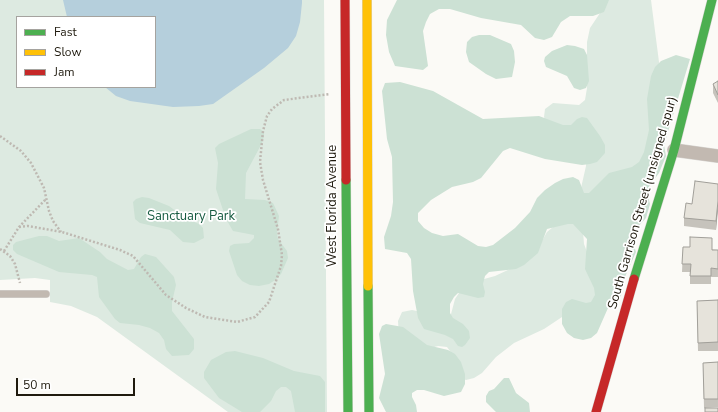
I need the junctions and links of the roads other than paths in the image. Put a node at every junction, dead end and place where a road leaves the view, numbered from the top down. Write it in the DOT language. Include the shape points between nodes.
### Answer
graph roads {
  1 [pos="345,0"];
  2 [pos="367,0"];
  3 [pos="712,0"];
  4 [pos="674,150"];
  5 [pos="718,156"];
  6 [pos="0,294"];
  7 [pos="46,294"];
  8 [pos="348,412"];
  9 [pos="369,412"];
  10 [pos="596,412"];
  1 -- 8 [label="street, West Florida Avenue"];
  2 -- 9 [label="street"];
  3 -- 4 [label="street, South Garrison Street (unsigned spur)"];
  4 -- 5 [label="street"];
  4 -- 10 [label="street, South Garrison Street (unsigned spur)"];
  6 -- 7 [label="lane"];
}
